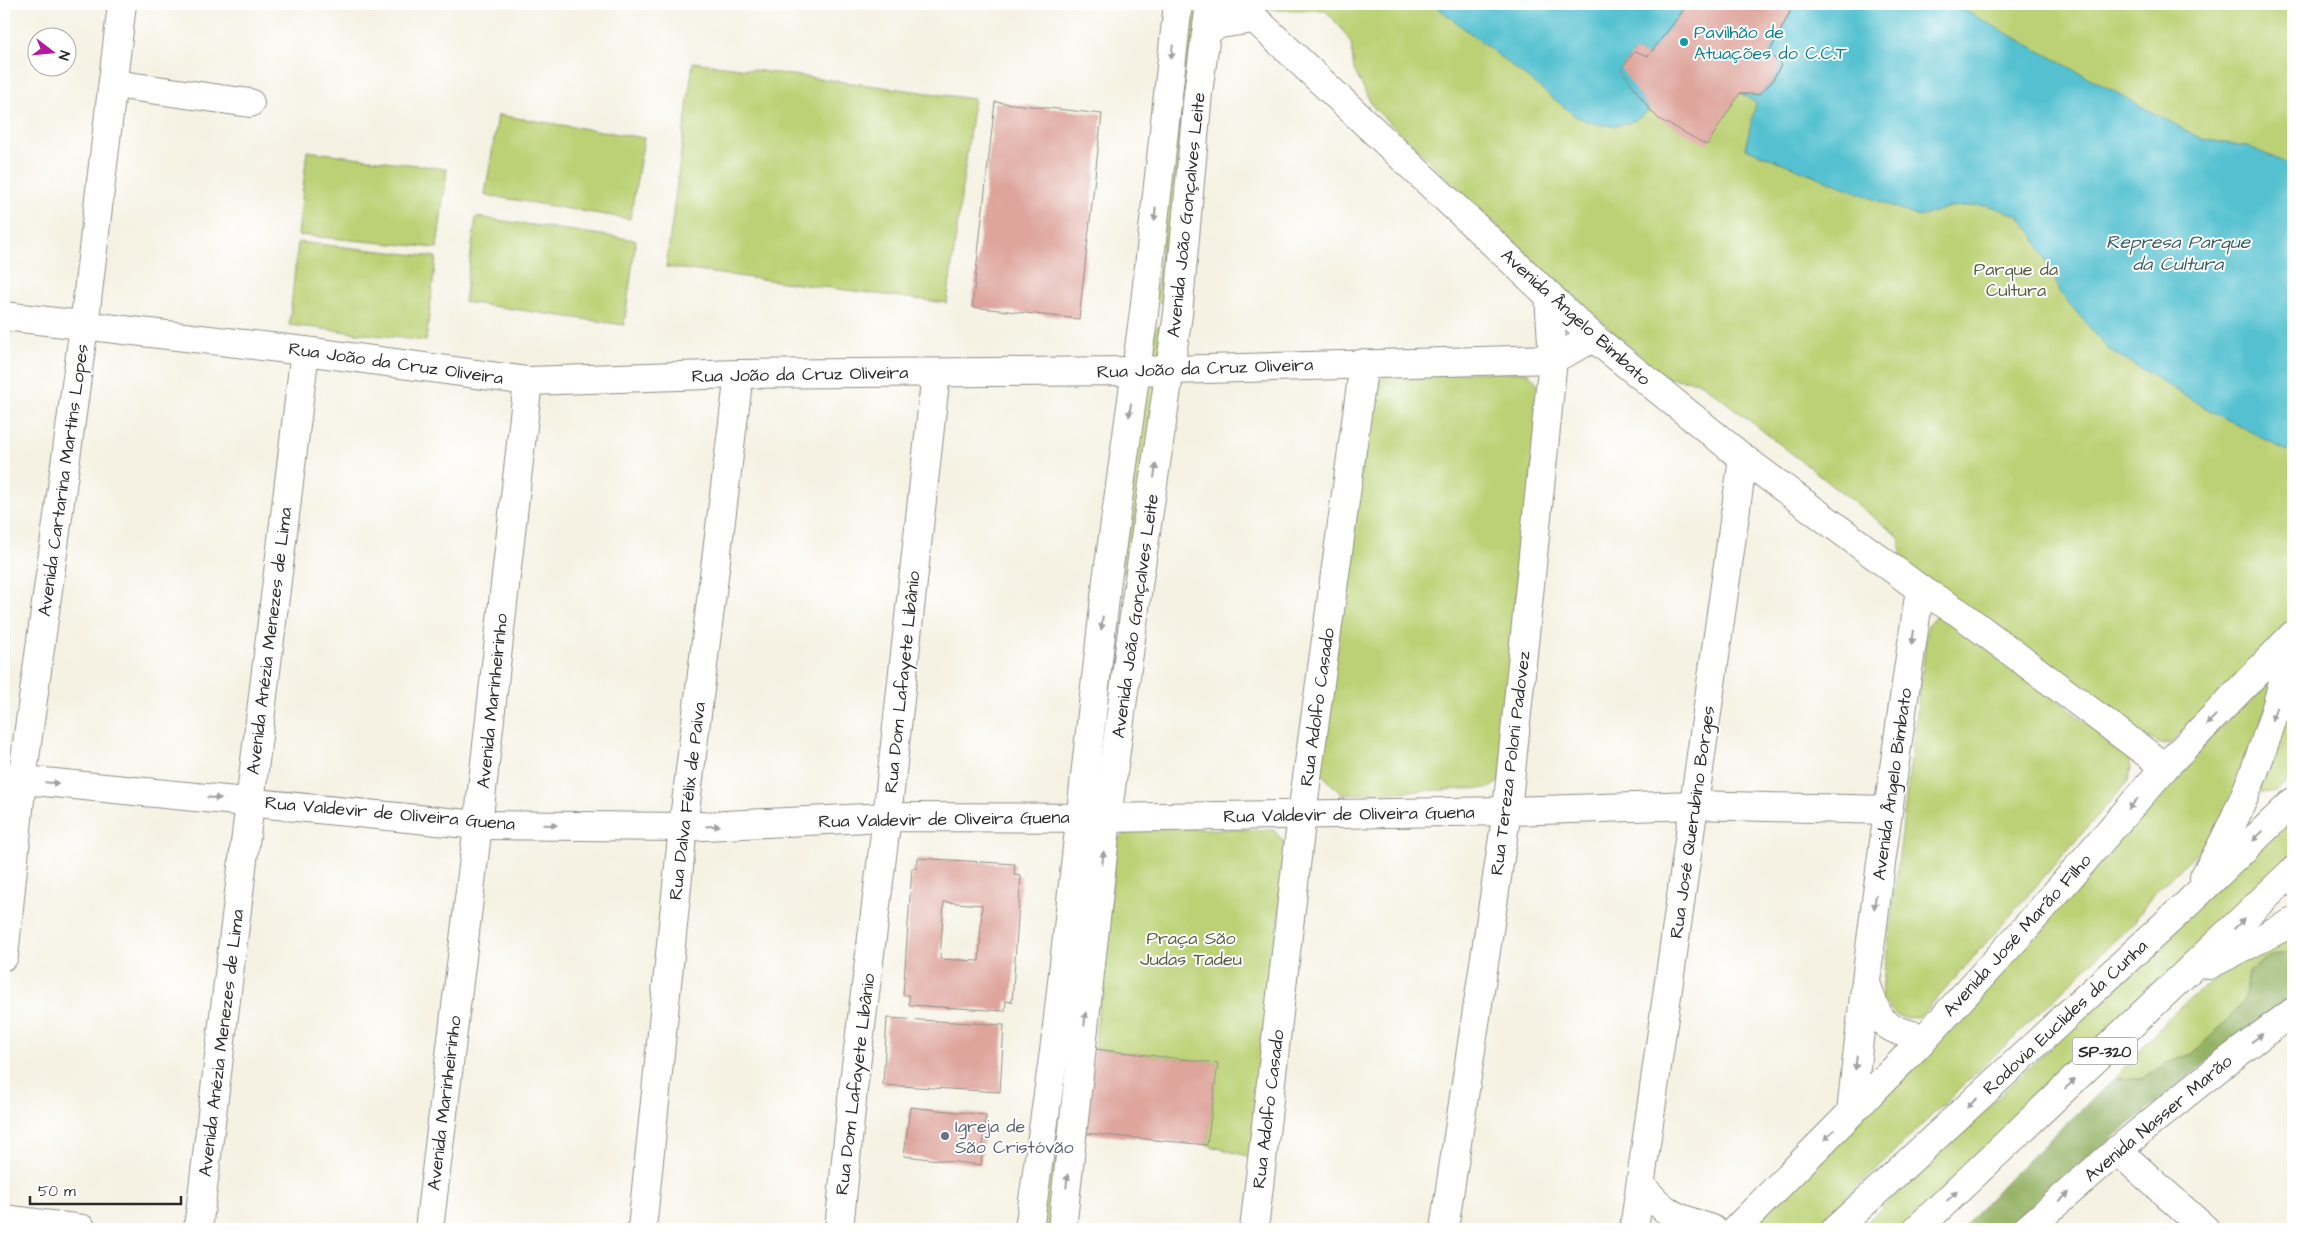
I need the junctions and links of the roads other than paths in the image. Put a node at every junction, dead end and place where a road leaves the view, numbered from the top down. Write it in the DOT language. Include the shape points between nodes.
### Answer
graph roads {
  1 [pos="122,4"];
  2 [pos="1178,4"];
  3 [pos="1246,11"];
  4 [pos="1208,17"];
  5 [pos="114,84"];
  6 [pos="250,103"];
  7 [pos="1549,294"];
  8 [pos="1144,312"];
  9 [pos="1178,314"];
  10 [pos="4,316"];
  11 [pos="84,326"];
  12 [pos="1594,338"];
  13 [pos="305,351"];
  14 [pos="1554,359"];
  15 [pos="1364,363"];
  16 [pos="1170,369"];
  17 [pos="1135,371"];
  18 [pos="936,373"];
  19 [pos="739,374"];
  20 [pos="528,381"];
  21 [pos="1743,458"];
  22 [pos="1107,580"];
  23 [pos="1138,586"];
  24 [pos="1920,589"];
  25 [pos="2293,635"];
  26 [pos="2293,651"];
  27 [pos="2165,767"];
  28 [pos="13,779"];
  29 [pos="250,801"];
  30 [pos="2293,802"];
  31 [pos="1694,805"];
  32 [pos="1887,810"];
  33 [pos="1507,812"];
  34 [pos="1302,814"];
  35 [pos="887,817"];
  36 [pos="1080,817"];
  37 [pos="1108,818"];
  38 [pos="478,824"];
  39 [pos="682,827"];
  40 [pos="2293,872"];
  41 [pos="2188,904"];
  42 [pos="2293,922"];
  43 [pos="4,956"];
  44 [pos="1865,979"];
  45 [pos="2179,981"];
  46 [pos="2293,1012"];
  47 [pos="1925,1038"];
  48 [pos="1055,1044"];
  49 [pos="1082,1046"];
  50 [pos="1852,1113"];
  51 [pos="2116,1150"];
  52 [pos="1642,1186"];
  53 [pos="4,1219"];
  54 [pos="82,1229"];
  55 [pos="198,1229"];
  56 [pos="428,1229"];
  57 [pos="642,1229"];
  58 [pos="839,1229"];
  59 [pos="1029,1229"];
  60 [pos="1062,1229"];
  61 [pos="1254,1229"];
  62 [pos="1444,1229"];
  63 [pos="1634,1229"];
  64 [pos="1712,1229"];
  65 [pos="1736,1229"];
  66 [pos="1836,1229"];
  67 [pos="1917,1229"];
  68 [pos="2027,1229"];
  69 [pos="2205,1229"];
  1 -- 5 [label="main road, Avenida Cartarina Martins Lopes"];
  2 -- 8 [label="main road, Avenida João Gonçalves Leite, one-way"];
  3 -- 4 [label="main road, Avenida Ângelo Bimbato" via="1220,24"];
  3 -- 7 [label="main road, Avenida Ângelo Bimbato"];
  4 -- 9 [label="main road, Avenida João Gonçalves Leite"];
  5 -- 6 [label="main road"];
  5 -- 11 [label="main road, Avenida Cartarina Martins Lopes"];
  7 -- 12 [label="main road, Avenida Ângelo Bimbato"];
  7 -- 14 [label="main road, Rua Tereza Poloni Padovez"];
  8 -- 9 [label="main road"];
  8 -- 17 [label="main road, Avenida João Gonçalves Leite"];
  9 -- 16 [label="main road, Avenida João Gonçalves Leite"];
  10 -- 11 [label="main road, Rua João da Cruz Oliveira"];
  11 -- 13 [label="main road, Rua João da Cruz Oliveira"];
  11 -- 28 [label="main road, Avenida Cartarina Martins Lopes"];
  12 -- 14 [label="main road, Rua João da Cruz Oliveira"];
  12 -- 21 [label="main road, Avenida Ângelo Bimbato"];
  13 -- 20 [label="main road, Rua João da Cruz Oliveira"];
  13 -- 29 [label="main road, Avenida Anézia Menezes de Lima"];
  14 -- 15 [label="main road, Rua João da Cruz Oliveira"];
  14 -- 33 [label="main road, Rua Tereza Poloni Padovez"];
  15 -- 16 [label="main road, Rua João da Cruz Oliveira"];
  15 -- 34 [label="main road, Rua Adolfo Casado"];
  16 -- 17 [label="main road, Rua João da Cruz Oliveira"];
  23 -- 16 [label="main road, Avenida João Gonçalves Leite, one-way"];
  17 -- 18 [label="main road, Rua João da Cruz Oliveira"];
  17 -- 22 [label="main road, Avenida João Gonçalves Leite, one-way"];
  18 -- 19 [label="main road, Rua João da Cruz Oliveira"];
  18 -- 35 [label="main road, Rua Dom Lafayete Libânio"];
  19 -- 20 [label="main road, Rua João da Cruz Oliveira"];
  19 -- 39 [label="main road, Rua Dalva Félix de Paiva"];
  20 -- 38 [label="main road, Avenida Marinheirinho"];
  21 -- 24 [label="main road, Avenida Ângelo Bimbato"];
  21 -- 31 [label="main road, Rua José Querubino Borges"];
  22 -- 23 [label="main road"];
  22 -- 36 [label="main road, Avenida João Gonçalves Leite, one-way"];
  23 -- 37 [label="main road, Avenida João Gonçalves Leite"];
  24 -- 27 [label="main road, Avenida Ângelo Bimbato" via="1958,612"];
  24 -- 32 [label="main road, Avenida Ângelo Bimbato, one-way"];
  25 -- 27 [label="main road, Avenida José Marão Filho, one-way"];
  26 -- 41 [label="main road, one-way" via="2274,715 2239,807 2215,859"];
  27 -- 47 [label="main road, Avenida José Marão Filho, one-way"];
  28 -- 29 [label="main road, Rua Valdevir de Oliveira Guena, one-way"];
  28 -- 43 [label="main road, Avenida Cartarina Martins Lopes"];
  29 -- 38 [label="main road, Rua Valdevir de Oliveira Guena"];
  29 -- 55 [label="main road, Avenida Anézia Menezes de Lima"];
  30 -- 41 [label="main road, Rodovia Euclides da Cunha / SP-320, one-way"];
  31 -- 32 [label="main road, Rua Valdevir de Oliveira Guena"];
  31 -- 33 [label="main road, Rua Valdevir de Oliveira Guena"];
  31 -- 52 [label="main road, Rua José Querubino Borges"];
  32 -- 44 [label="main road, Avenida Ângelo Bimbato, one-way"];
  33 -- 34 [label="main road, Rua Valdevir de Oliveira Guena"];
  33 -- 62 [label="main road, Rua Tereza Poloni Padovez"];
  34 -- 37 [label="main road, Rua Valdevir de Oliveira Guena"];
  34 -- 61 [label="main road, Rua Adolfo Casado"];
  35 -- 36 [label="main road, Rua Valdevir de Oliveira Guena"];
  39 -- 35 [label="main road, Rua Valdevir de Oliveira Guena, one-way"];
  35 -- 58 [label="main road, Rua Dom Lafayete Libânio"];
  36 -- 37 [label="main road, Rua Valdevir de Oliveira Guena"];
  36 -- 48 [label="main road, Avenida João Gonçalves Leite"];
  49 -- 37 [label="main road, Avenida João Gonçalves Leite, one-way"];
  38 -- 39 [label="main road, Rua Valdevir de Oliveira Guena, one-way"];
  38 -- 56 [label="main road, Avenida Marinheirinho"];
  39 -- 57 [label="main road, Rua Dalva Félix de Paiva"];
  45 -- 40 [label="main road, SP-320, one-way"];
  41 -- 66 [label="main road, Rodovia Euclides da Cunha / SP-320, one-way"];
  42 -- 45 [label="main road"];
  44 -- 47 [label="main road, Avenida Ângelo Bimbato" via="1876,1013 1892,1030"];
  44 -- 50 [label="main road, Avenida Ângelo Bimbato, one-way"];
  67 -- 45 [label="main road, SP-320, one-way"];
  51 -- 46 [label="main road, Avenida Nasser Marão, one-way"];
  47 -- 50 [label="main road, Avenida José Marão Filho"];
  48 -- 49 [label="main road"];
  48 -- 59 [label="main road, Avenida João Gonçalves Leite"];
  60 -- 49 [label="main road, Avenida João Gonçalves Leite, one-way"];
  50 -- 65 [label="main road, Avenida José Marão Filho, one-way"];
  68 -- 51 [label="main road, Avenida Nasser Marão, one-way"];
  51 -- 69 [label="main road"];
  52 -- 63 [label="main road, Rua José Querubino Borges"];
  52 -- 64 [label="main road" via="1672,1216"];
  53 -- 54 [label="main road"];
}
